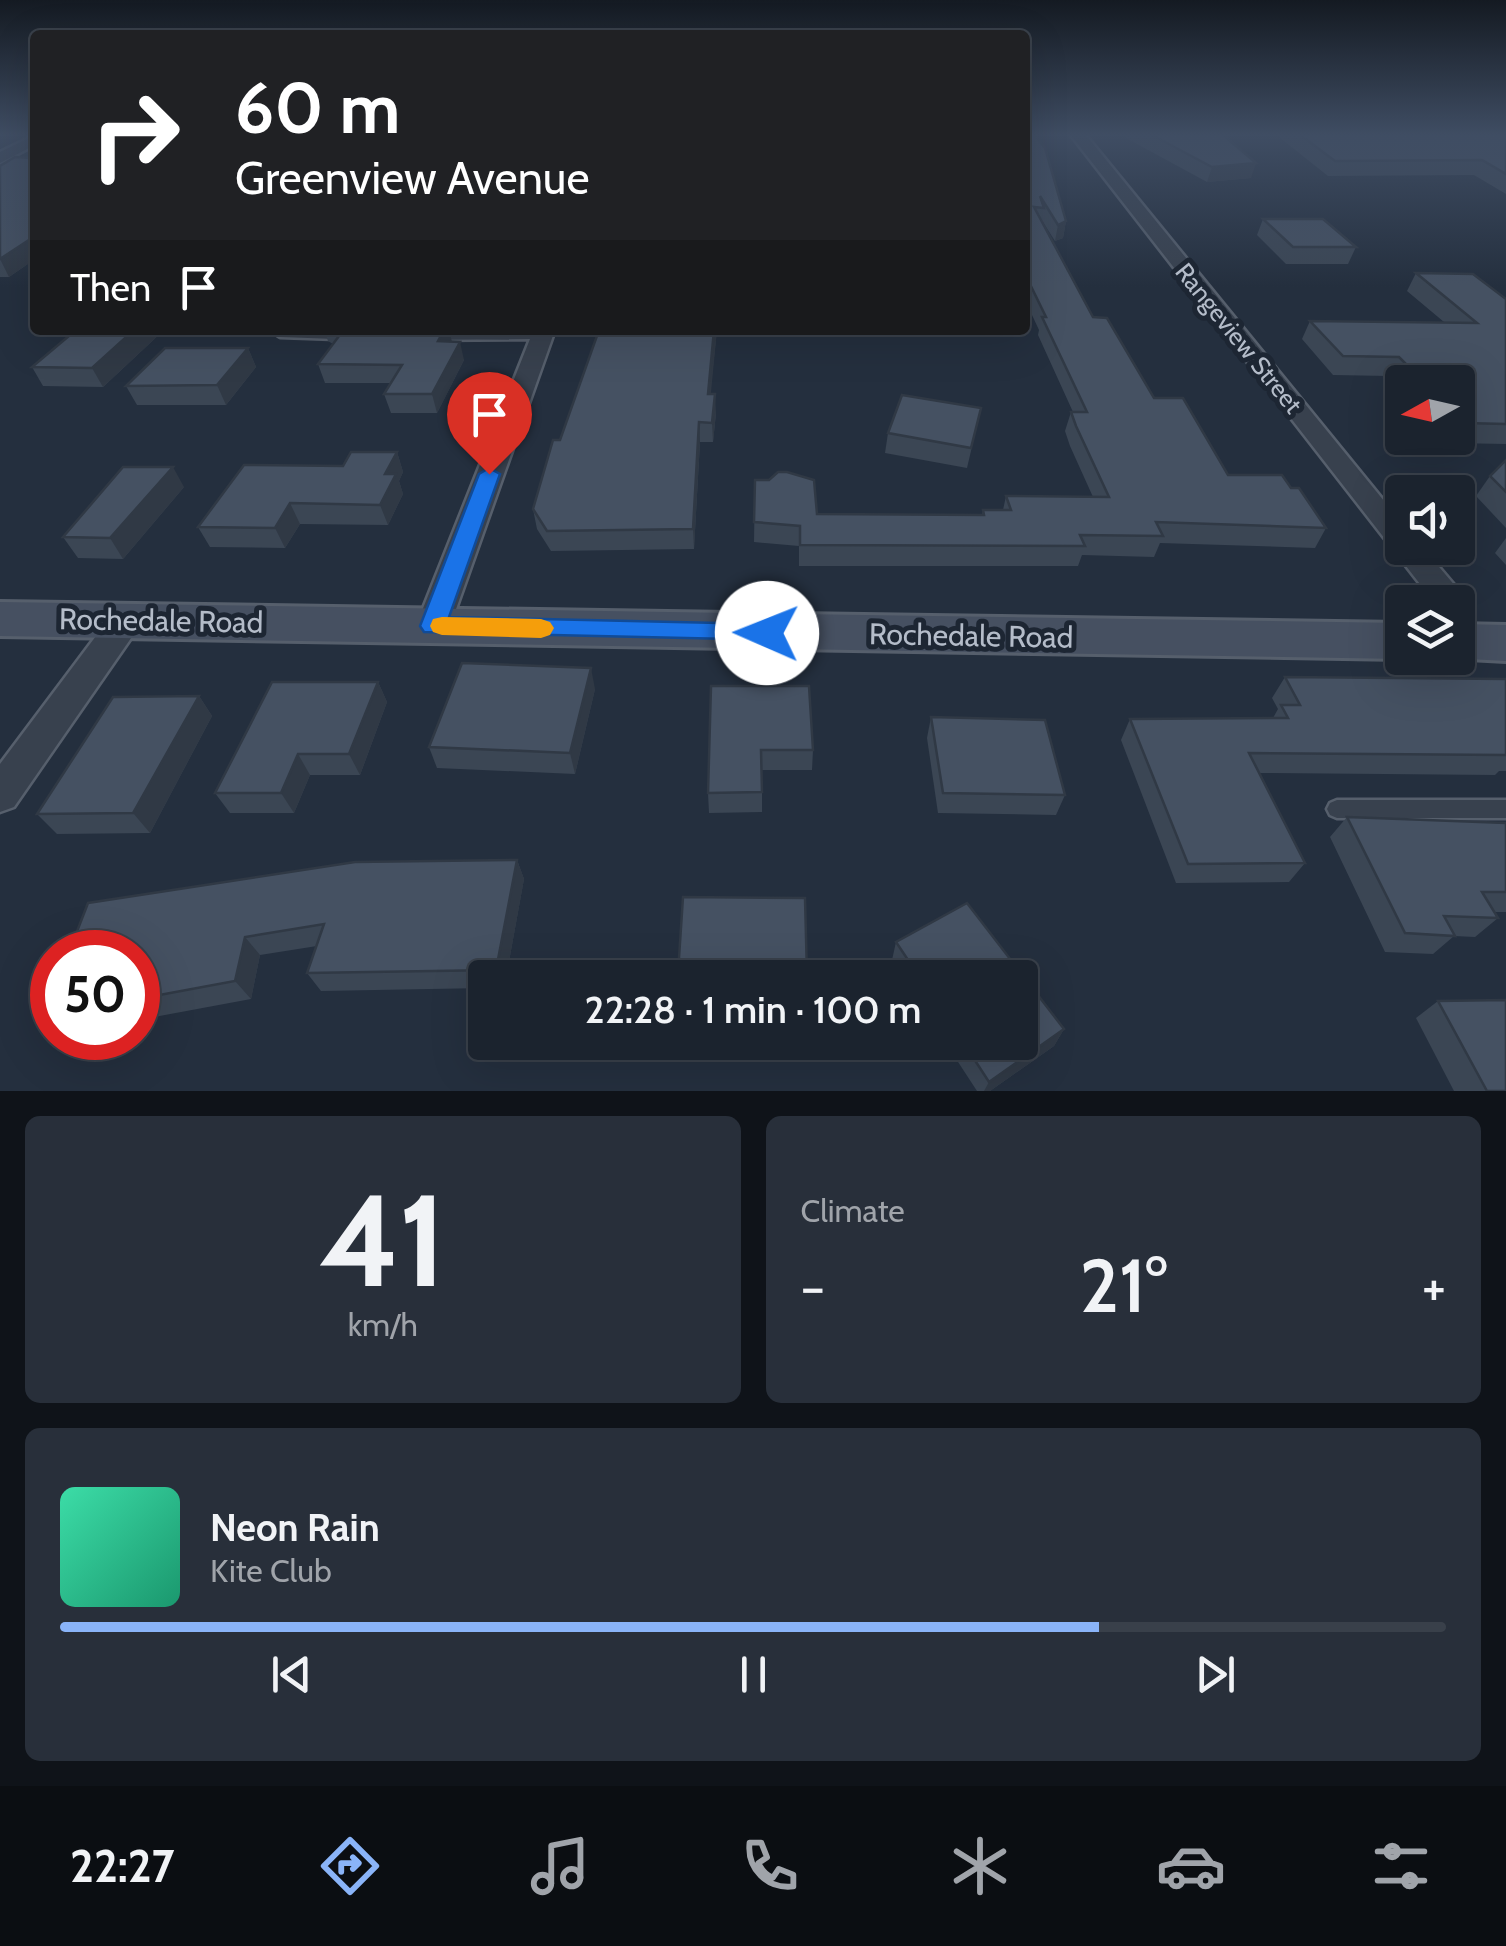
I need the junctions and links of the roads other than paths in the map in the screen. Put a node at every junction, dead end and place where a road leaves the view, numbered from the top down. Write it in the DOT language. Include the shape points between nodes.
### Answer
graph roads {
  1 [pos="1118,185"];
  2 [pos="542,335"];
  3 [pos="1385,520"];
  4 [pos="1421,565"];
  5 [pos="1437,585"];
  6 [pos="0,619"];
  7 [pos="126,620"];
  8 [pos="433,626"];
  9 [pos="1385,642"];
  10 [pos="0,795"];
  11 [pos="1337,809"];
  12 [pos="1506,809"];
  1 -- 3 [label="street, Rangeview Street"];
  2 -- 8 [label="street"];
  4 -- 5 [label="street, Rangeview Street"];
  6 -- 7 [label="main road, Rochedale Road"];
  7 -- 8 [label="main road, Rochedale Road"];
  7 -- 10 [label="street"];
  8 -- 9 [label="main road, Rochedale Road"];
  11 -- 12 [label="lane"];
}
